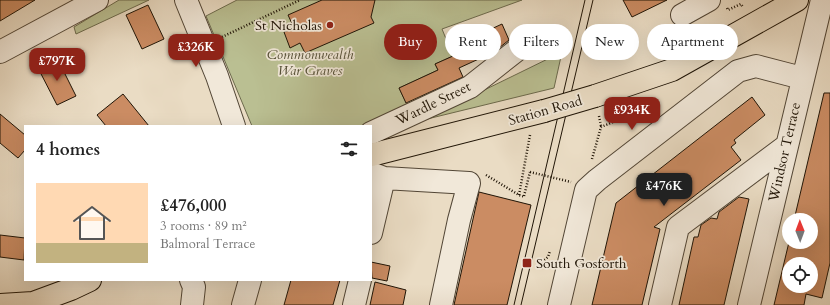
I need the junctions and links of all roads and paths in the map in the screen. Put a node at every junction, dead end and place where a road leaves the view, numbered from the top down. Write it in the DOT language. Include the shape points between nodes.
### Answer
graph roads {
  1 [pos="97,0"];
  2 [pos="186,0"];
  3 [pos="300,0"];
  4 [pos="709,0"];
  5 [pos="797,0"];
  6 [pos="822,0"];
  7 [pos="741,4"];
  8 [pos="728,10"];
  9 [pos="682,15"];
  10 [pos="822,42"];
  11 [pos="206,46"];
  12 [pos="0,52"];
  13 [pos="509,56"];
  14 [pos="802,78"];
  15 [pos="595,105"];
  16 [pos="619,107"];
  17 [pos="234,125"];
  18 [pos="601,127"];
  19 [pos="372,133"];
  20 [pos="530,135"];
  21 [pos="786,146"];
  22 [pos="372,155"];
  23 [pos="591,161"];
  24 [pos="378,175"];
  25 [pos="571,182"];
  26 [pos="372,225"];
  27 [pos="88,281"];
  28 [pos="191,281"];
  29 [pos="250,281"];
  30 [pos="360,281"];
  31 [pos="0,305"];
  32 [pos="192,305"];
  33 [pos="242,305"];
  34 [pos="354,305"];
  35 [pos="441,305"];
  36 [pos="559,305"];
  37 [pos="660,305"];
  38 [pos="748,305"];
  1 -- 12 [label="street"];
  2 -- 11 [label="street"];
  3 -- 11 [label="path"];
  4 -- 9 [label="street"];
  5 -- 15 [label="main road, Station Road" via="672,70"];
  6 -- 10 [label="street, Windsor Terrace"];
  7 -- 8 [label="path"];
  10 -- 14 [label="street, Windsor Terrace"];
  11 -- 17 [label="street"];
  13 -- 19 [label="street, Wardle Street" via="470,87"];
  14 -- 21 [label="street, Windsor Terrace"];
  14 -- 36 [label="street" via="756,66 738,71 586,190"];
  15 -- 18 [label="path"];
  15 -- 22 [label="main road, Station Road, bridge" via="544,111"];
  16 -- 18 [label="path" via="626,105 630,115"];
  18 -- 23 [label="path"];
  20 -- 25 [label="path, bridge" via="519,195 525,196 530,172"];
  21 -- 37 [label="street" via="678,227"];
  21 -- 38 [label="street, Windsor Terrace"];
  24 -- 26 [label="street"];
  24 -- 35 [label="street" via="470,183 459,220"];
  27 -- 31 [label="main road" via="33,303"];
  28 -- 32 [label="street" via="194,287"];
  29 -- 33 [label="street"];
  30 -- 34 [label="street"];
}
